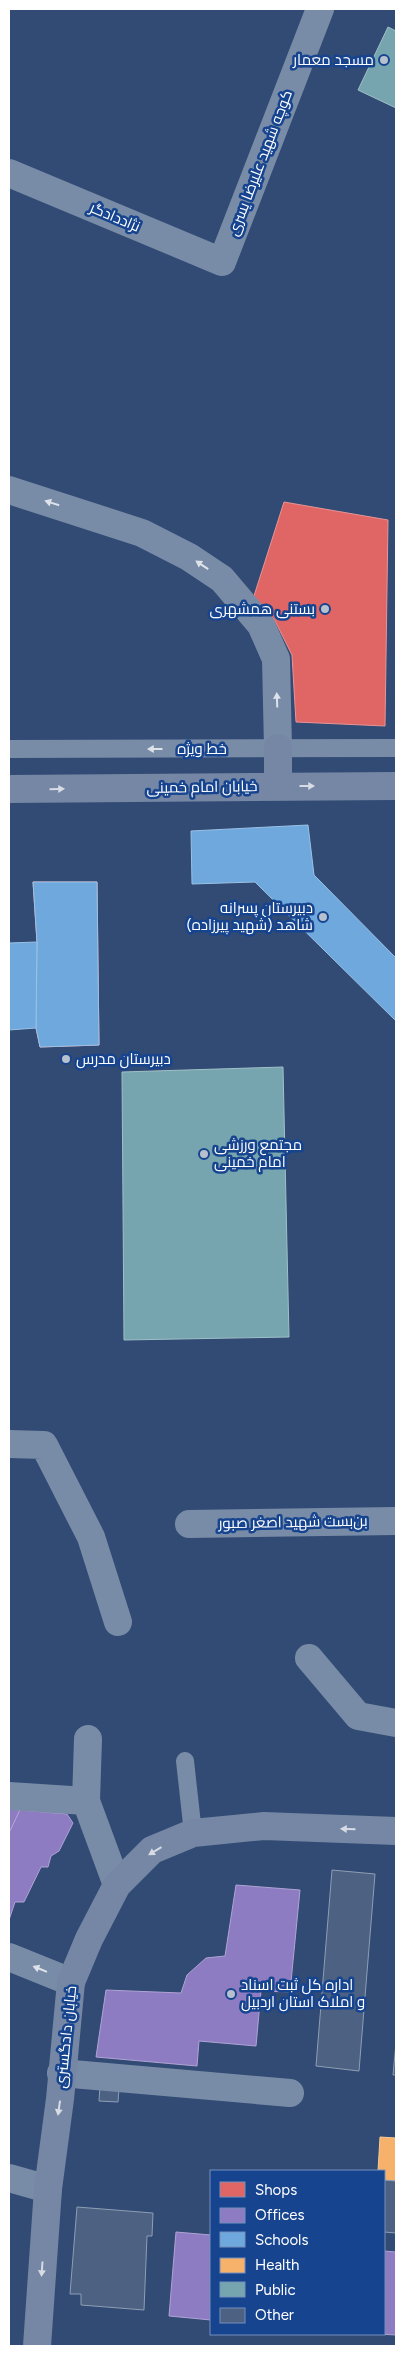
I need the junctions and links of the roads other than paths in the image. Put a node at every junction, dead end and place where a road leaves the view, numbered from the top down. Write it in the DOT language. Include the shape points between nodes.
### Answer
graph roads {
  1 [pos="320,9"];
  2 [pos="9,173"];
  3 [pos="222,262"];
  4 [pos="9,490"];
  5 [pos="278,748"];
  6 [pos="396,748"];
  7 [pos="9,749"];
  8 [pos="278,786"];
  9 [pos="396,786"];
  10 [pos="9,789"];
  11 [pos="9,1444"];
  12 [pos="396,1521"];
  13 [pos="189,1524"];
  14 [pos="118,1622"];
  15 [pos="309,1658"];
  16 [pos="396,1723"];
  17 [pos="88,1739"];
  18 [pos="186,1761"];
  19 [pos="9,1796"];
  20 [pos="86,1801"];
  21 [pos="396,1830"];
  22 [pos="193,1833"];
  23 [pos="117,1885"];
  24 [pos="9,1957"];
  25 [pos="71,1982"];
  26 [pos="62,2074"];
  27 [pos="290,2093"];
  28 [pos="9,2178"];
  29 [pos="48,2189"];
  30 [pos="37,2346"];
  1 -- 3 [label="street, کوچه شهید علیرضا یسری"];
  2 -- 3 [label="street, نژاددادگر"];
  5 -- 4 [label="street, one-way" via="276,659 261,625 222,579 189,557 142,533"];
  5 -- 6 [label="lane, خط ویژه"];
  5 -- 7 [label="lane, خط ویژه, one-way"];
  5 -- 8 [label="street"];
  8 -- 9 [label="street, خیابان امام خمینی, one-way"];
  10 -- 8 [label="street, خیابان امام خمینی, one-way"];
  11 -- 14 [label="street" via="44,1445 91,1537"];
  12 -- 13 [label="street, بن‌بست شهید اصغر صبور"];
  15 -- 16 [label="street" via="358,1716"];
  17 -- 20 [label="street"];
  18 -- 22 [label="lane"];
  19 -- 20 [label="street"];
  20 -- 23 [label="street"];
  21 -- 22 [label="street, خیابان دادگستری, one-way" via="264,1826"];
  22 -- 23 [label="street, خیابان دادگستری, one-way" via="152,1850"];
  23 -- 25 [label="street, خیابان دادگستری"];
  25 -- 24 [label="street, one-way"];
  25 -- 26 [label="street, خیابان دادگستری"];
  26 -- 27 [label="street"];
  26 -- 29 [label="street, خیابان دادگستری, one-way"];
  28 -- 29 [label="street"];
  29 -- 30 [label="street, خیابان دادگستری, one-way"];
}
